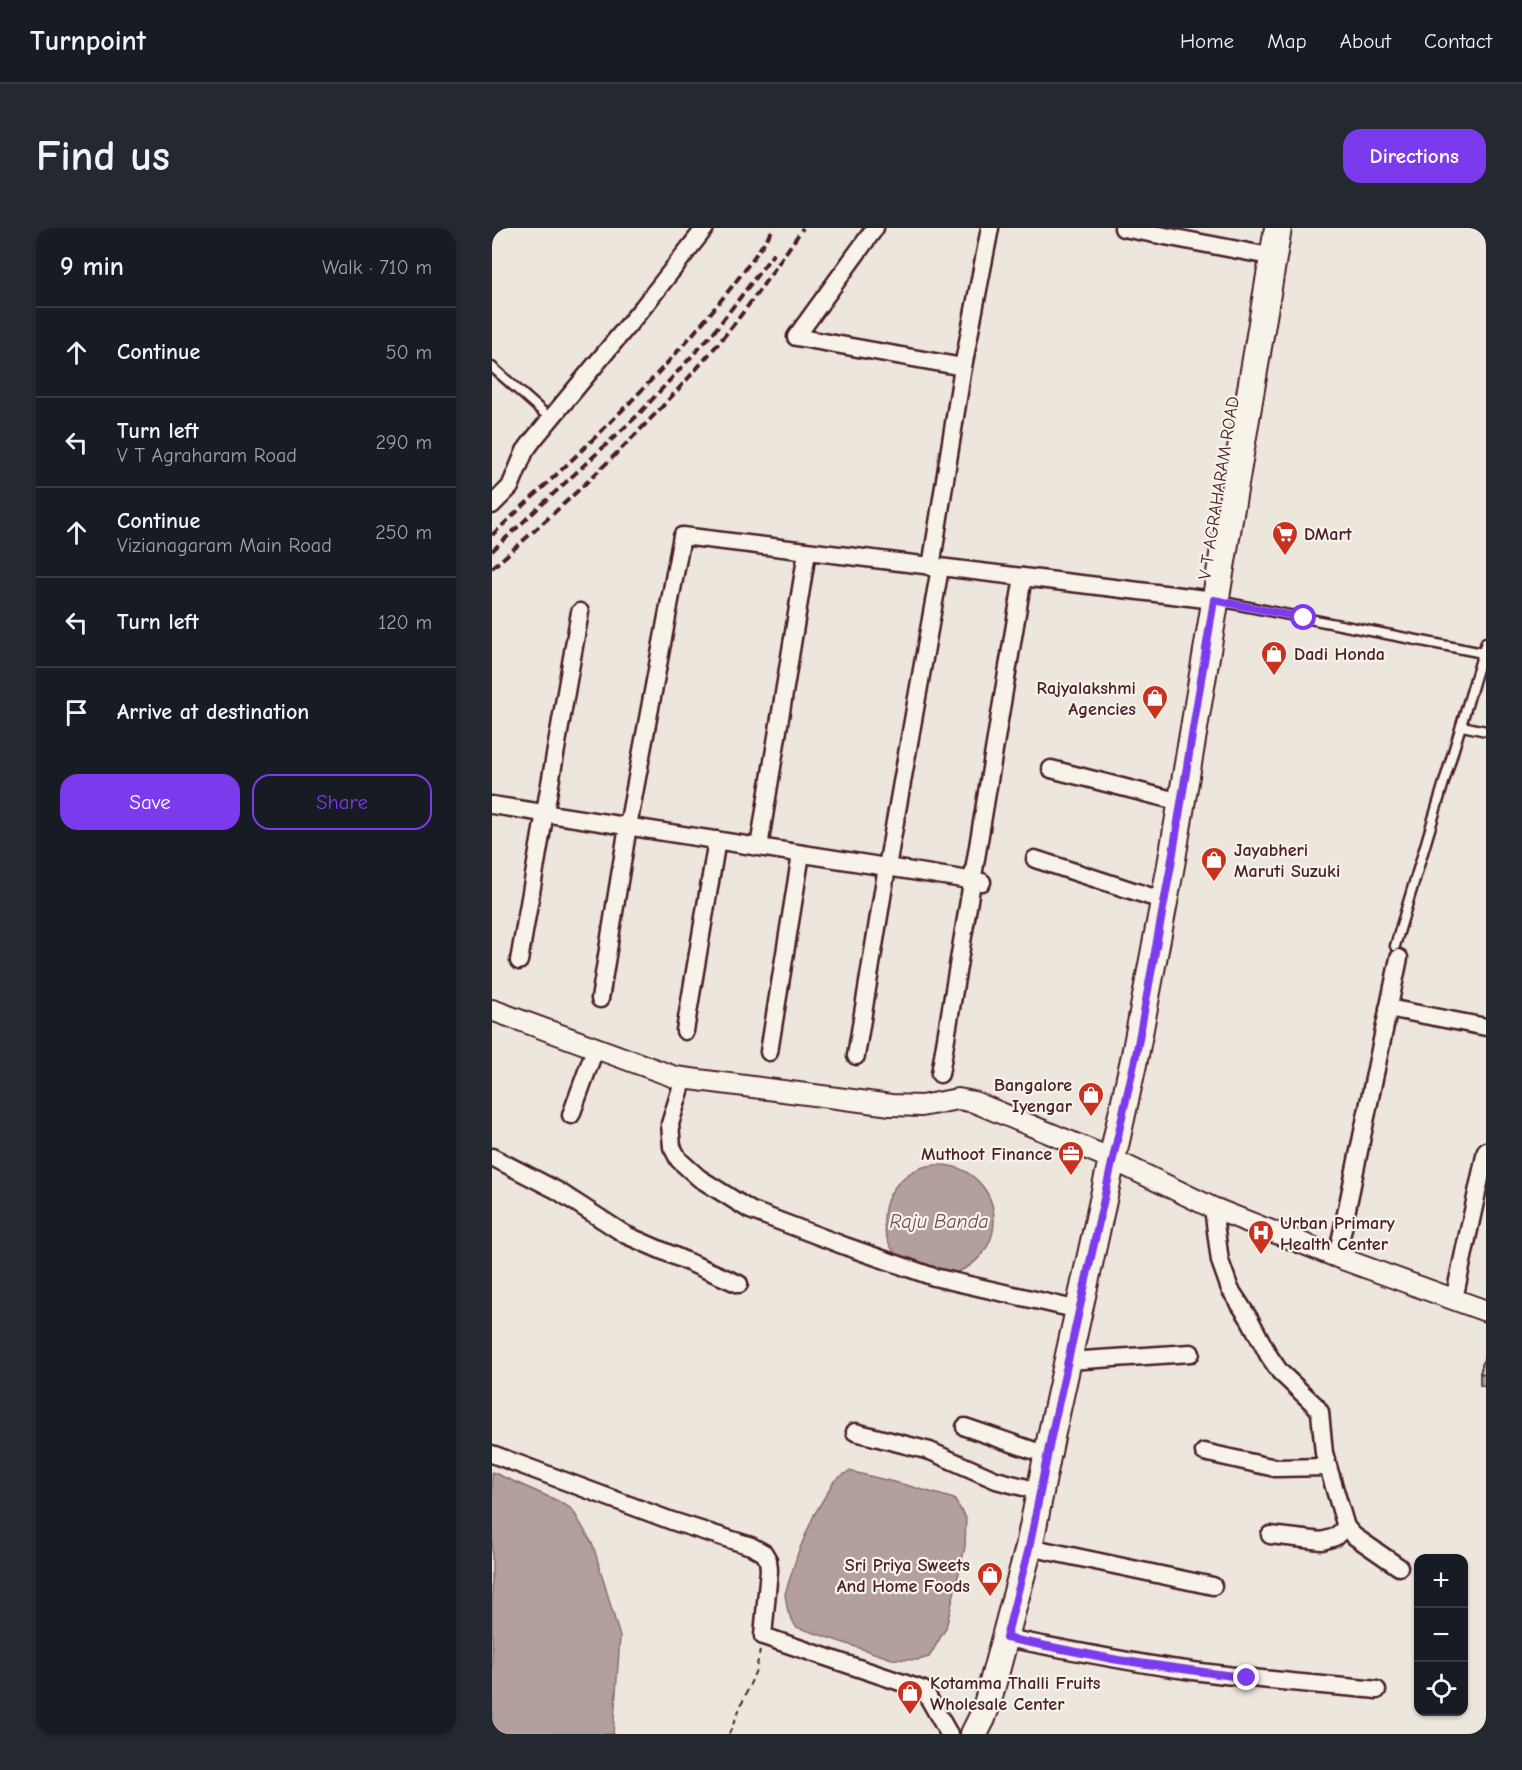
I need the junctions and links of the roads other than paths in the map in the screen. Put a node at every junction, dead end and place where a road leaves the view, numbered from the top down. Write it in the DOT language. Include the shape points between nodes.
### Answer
graph roads {
  1 [pos="875,228"];
  2 [pos="990,228"];
  3 [pos="1123,228"];
  4 [pos="1264,228"];
  5 [pos="1278,228"];
  6 [pos="700,229"];
  7 [pos="1260,254"];
  8 [pos="492,367"];
  9 [pos="963,368"];
  10 [pos="551,418"];
  11 [pos="492,505"];
  12 [pos="807,552"];
  13 [pos="936,567"];
  14 [pos="1023,577"];
  15 [pos="1208,599"];
  16 [pos="580,612"];
  17 [pos="1486,642"];
  18 [pos="1483,653"];
  19 [pos="1462,726"];
  20 [pos="1486,731"];
  21 [pos="1051,769"];
  22 [pos="1169,799"];
  23 [pos="492,805"];
  24 [pos="545,813"];
  25 [pos="628,826"];
  26 [pos="717,840"];
  27 [pos="759,847"];
  28 [pos="801,854"];
  29 [pos="1035,859"];
  30 [pos="887,867"];
  31 [pos="977,881"];
  32 [pos="1152,897"];
  33 [pos="1397,952"];
  34 [pos="519,961"];
  35 [pos="600,999"];
  36 [pos="1388,1008"];
  37 [pos="492,1010"];
  38 [pos="1486,1027"];
  39 [pos="685,1031"];
  40 [pos="595,1049"];
  41 [pos="769,1052"];
  42 [pos="856,1056"];
  43 [pos="940,1074"];
  44 [pos="684,1078"];
  45 [pos="570,1115"];
  46 [pos="1486,1151"];
  47 [pos="1106,1156"];
  48 [pos="492,1157"];
  49 [pos="1213,1208"];
  50 [pos="1337,1257"];
  51 [pos="739,1284"];
  52 [pos="1454,1299"];
  53 [pos="1066,1307"];
  54 [pos="1486,1311"];
  55 [pos="1191,1353"];
  56 [pos="1068,1361"];
  57 [pos="965,1427"];
  58 [pos="855,1432"];
  59 [pos="1035,1451"];
  60 [pos="1204,1452"];
  61 [pos="492,1454"];
  62 [pos="1328,1467"];
  63 [pos="1027,1488"];
  64 [pos="1346,1527"];
  65 [pos="1270,1535"];
  66 [pos="1029,1548"];
  67 [pos="1399,1567"];
  68 [pos="1213,1586"];
  69 [pos="1006,1638"];
  70 [pos="1377,1690"];
  71 [pos="949,1734"];
  72 [pos="972,1734"];
  1 -- 9 [label="street" via="796,337"];
  2 -- 9 [label="street"];
  3 -- 7 [label="street"];
  4 -- 7 [label="main road, V T AGRAHARAM ROAD"];
  5 -- 15 [label="main road, V T AGRAHARAM ROAD"];
  6 -- 10 [label="street" via="644,306"];
  7 -- 15 [label="main road, V T AGRAHARAM ROAD"];
  8 -- 10 [label="lane"];
  9 -- 13 [label="street"];
  10 -- 11 [label="street" via="525,452 510,487"];
  12 -- 13 [label="street"];
  12 -- 25 [label="street" via="682,536"];
  12 -- 27 [label="street"];
  13 -- 14 [label="street"];
  13 -- 30 [label="street"];
  14 -- 15 [label="street"];
  14 -- 31 [label="street"];
  15 -- 18 [label="lane"];
  15 -- 22 [label="main road, V T AGRAHARAM ROAD"];
  15 -- 47 [label="main road, V T AGRAHARAM ROAD" via="1171,865 1136,1055"];
  16 -- 24 [label="street"];
  17 -- 18 [label="lane"];
  18 -- 19 [label="lane"];
  19 -- 20 [label="lane"];
  19 -- 33 [label="lane"];
  21 -- 22 [label="street"];
  22 -- 32 [label="main road, V T AGRAHARAM ROAD"];
  23 -- 24 [label="street"];
  24 -- 25 [label="street"];
  24 -- 34 [label="street"];
  25 -- 26 [label="street"];
  25 -- 35 [label="street"];
  26 -- 27 [label="street"];
  26 -- 39 [label="street"];
  27 -- 28 [label="street"];
  28 -- 30 [label="street"];
  28 -- 41 [label="street"];
  29 -- 32 [label="street"];
  30 -- 31 [label="street"];
  30 -- 42 [label="street"];
  31 -- 43 [label="street"];
  32 -- 47 [label="main road, V T AGRAHARAM ROAD"];
  33 -- 36 [label="street"];
  36 -- 38 [label="street"];
  36 -- 50 [label="street"];
  37 -- 40 [label="street"];
  40 -- 44 [label="street"];
  40 -- 45 [label="street"];
  44 -- 47 [label="street" via="891,1105 921,1106 958,1099"];
  44 -- 53 [label="street" via="670,1124 672,1147 679,1160 699,1178 750,1210 934,1277"];
  46 -- 52 [label="street"];
  47 -- 49 [label="street"];
  47 -- 53 [label="main road, V T AGRAHARAM ROAD"];
  47 -- 56 [label="main road"];
  48 -- 51 [label="street" via="558,1191 626,1235"];
  49 -- 50 [label="street"];
  49 -- 62 [label="street" via="1224,1276 1275,1364 1320,1412"];
  50 -- 52 [label="street"];
  52 -- 54 [label="street"];
  53 -- 59 [label="main road, V T AGRAHARAM ROAD"];
  55 -- 56 [label="street"];
  56 -- 66 [label="main road"];
  57 -- 59 [label="street"];
  58 -- 63 [label="street" via="930,1451 996,1480"];
  59 -- 63 [label="main road, V T AGRAHARAM ROAD"];
  60 -- 62 [label="street" via="1275,1468"];
  61 -- 71 [label="street" via="764,1553 769,1570 763,1636 924,1690"];
  62 -- 64 [label="street"];
  63 -- 72 [label="main road, V T AGRAHARAM ROAD" via="971,1700 968,1719"];
  64 -- 65 [label="street" via="1335,1537 1322,1541"];
  64 -- 67 [label="street"];
  66 -- 68 [label="street"];
  66 -- 69 [label="main road"];
  69 -- 70 [label="street" via="1186,1670"];
  69 -- 72 [label="main road" via="982,1718"];
}
